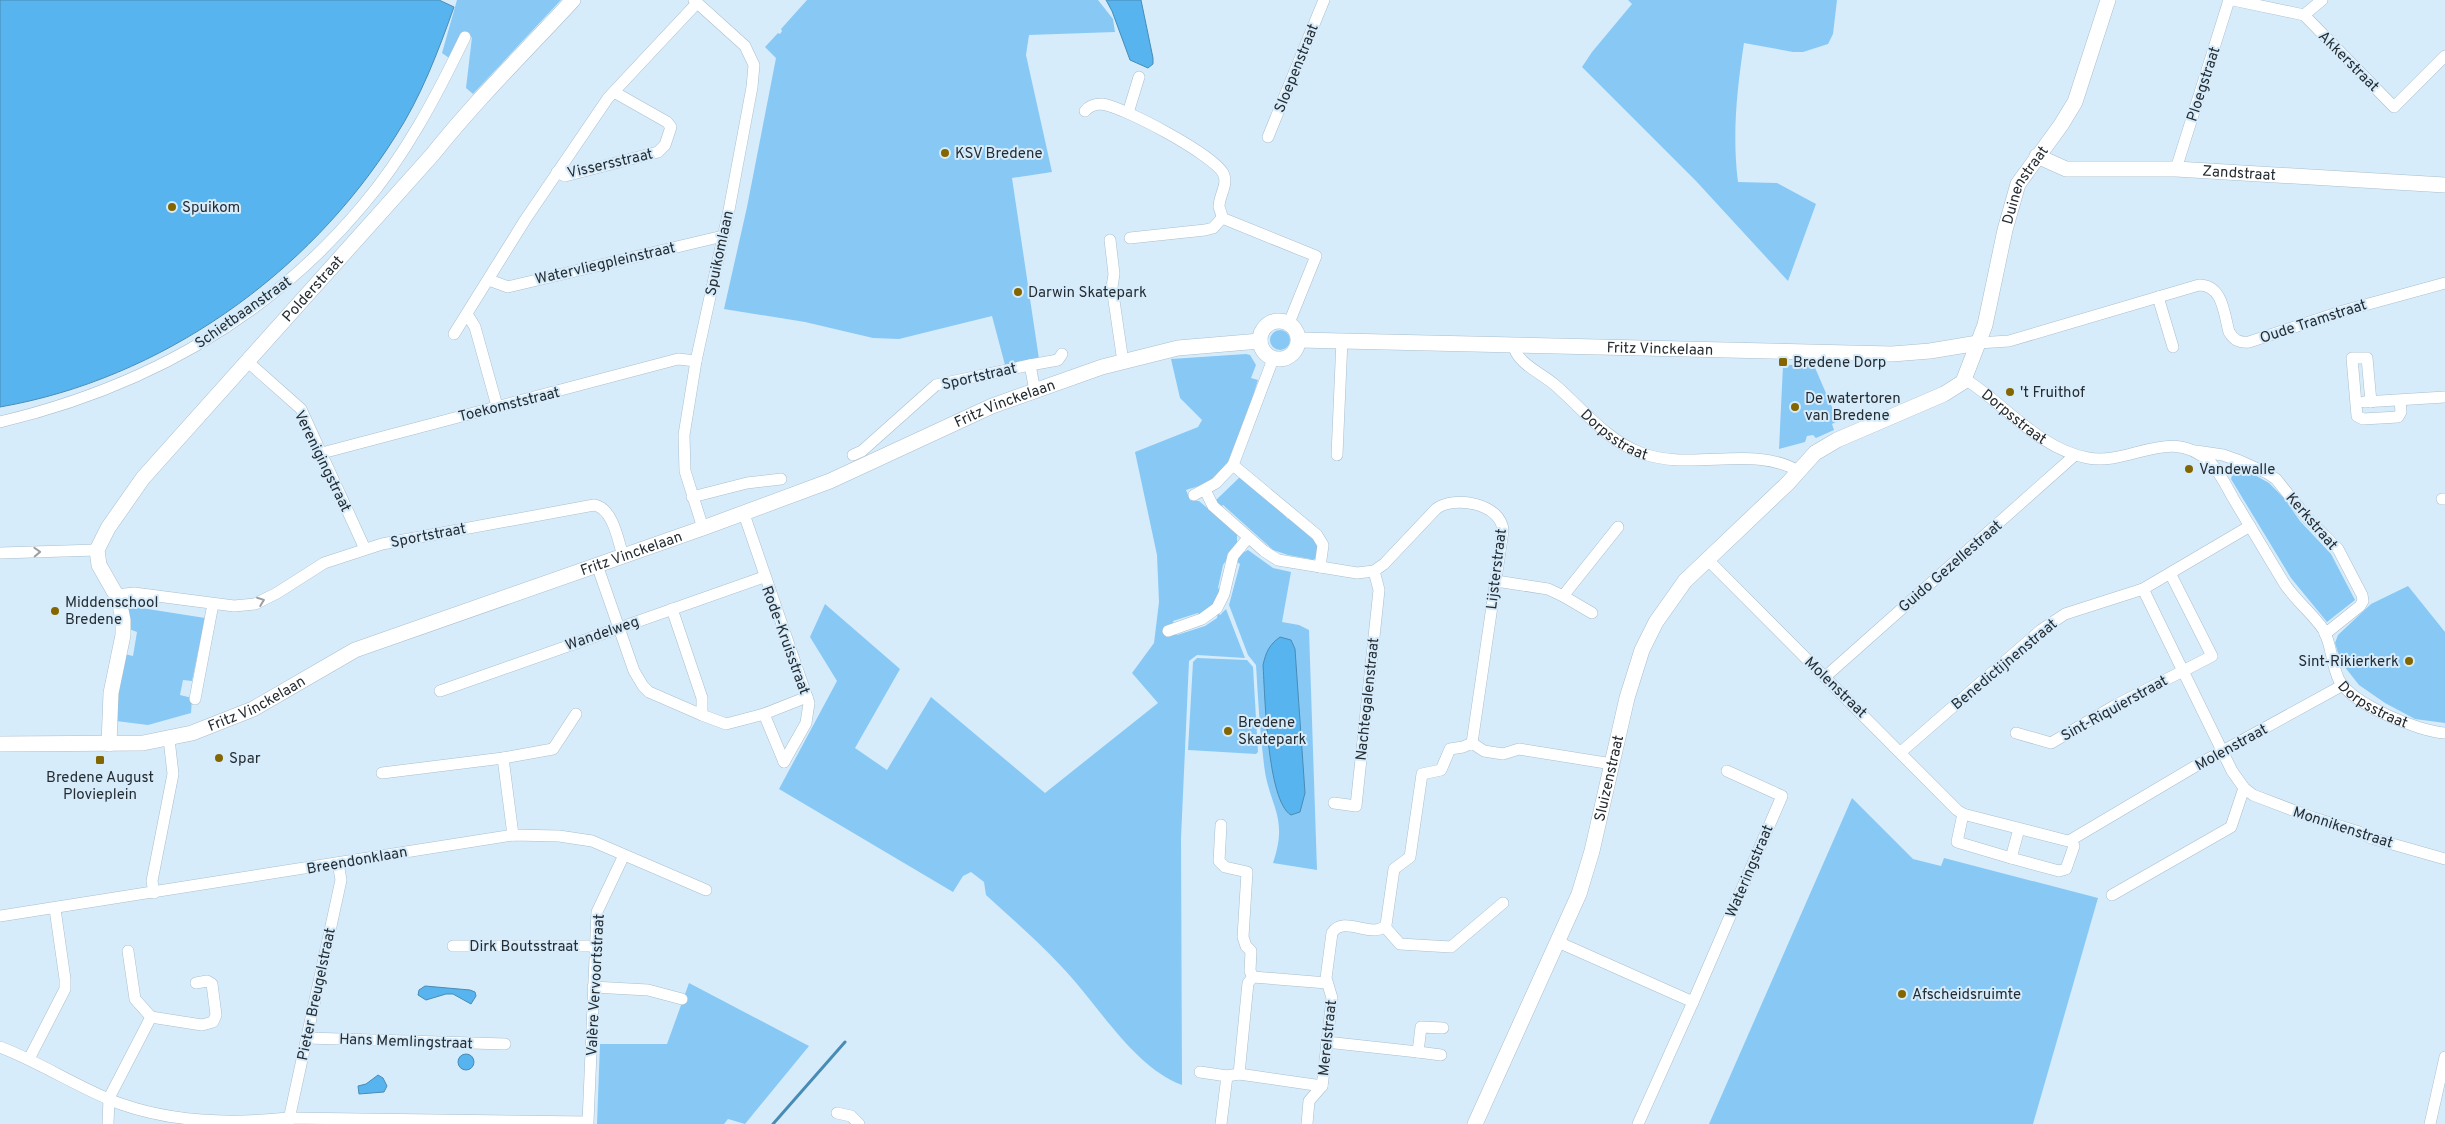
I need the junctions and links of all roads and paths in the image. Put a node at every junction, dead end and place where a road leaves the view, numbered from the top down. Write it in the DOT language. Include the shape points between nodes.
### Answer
graph roads {
  1 [pos="573,0"];
  2 [pos="1324,0"];
  3 [pos="2108,0"];
  4 [pos="2229,0"];
  5 [pos="2233,0"];
  6 [pos="2322,0"];
  7 [pos="695,2"];
  8 [pos="2304,16"];
  9 [pos="464,37"];
  10 [pos="2445,56"];
  11 [pos="1139,77"];
  12 [pos="614,92"];
  13 [pos="1085,111"];
  14 [pos="1128,113"];
  15 [pos="1268,137"];
  16 [pos="2037,156"];
  17 [pos="2176,169"];
  18 [pos="557,172"];
  19 [pos="2445,185"];
  20 [pos="1222,218"];
  21 [pos="723,236"];
  22 [pos="1130,238"];
  23 [pos="1110,240"];
  24 [pos="489,280"];
  25 [pos="2445,283"];
  26 [pos="2158,298"];
  27 [pos="467,314"];
  28 [pos="1289,323"];
  29 [pos="454,334"];
  30 [pos="1299,340"];
  31 [pos="1342,340"];
  32 [pos="1260,341"];
  33 [pos="1978,343"];
  34 [pos="1513,344"];
  35 [pos="2173,347"];
  36 [pos="1062,354"];
  37 [pos="1273,358"];
  38 [pos="696,361"];
  39 [pos="248,362"];
  40 [pos="1123,362"];
  41 [pos="1030,364"];
  42 [pos="1965,379"];
  43 [pos="1035,390"];
  44 [pos="2445,397"];
  45 [pos="2400,401"];
  46 [pos="2372,402"];
  47 [pos="2354,403"];
  48 [pos="496,406"];
  49 [pos="0,422"];
  50 [pos="2189,450"];
  51 [pos="322,453"];
  52 [pos="1337,455"];
  53 [pos="2075,455"];
  54 [pos="861,457"];
  55 [pos="1233,465"];
  56 [pos="1798,471"];
  57 [pos="781,479"];
  58 [pos="1205,490"];
  59 [pos="1194,495"];
  60 [pos="692,497"];
  61 [pos="744,514"];
  62 [pos="2250,526"];
  63 [pos="1618,527"];
  64 [pos="703,528"];
  65 [pos="1248,538"];
  66 [pos="365,549"];
  67 [pos="97,550"];
  68 [pos="0,553"];
  69 [pos="623,556"];
  70 [pos="1708,560"];
  71 [pos="597,565"];
  72 [pos="1320,567"];
  73 [pos="1374,570"];
  74 [pos="2171,574"];
  75 [pos="764,577"];
  76 [pos="1496,581"];
  77 [pos="2143,589"];
  78 [pos="116,594"];
  79 [pos="1563,596"];
  80 [pos="213,604"];
  81 [pos="672,609"];
  82 [pos="1592,613"];
  83 [pos="618,627"];
  84 [pos="1168,631"];
  85 [pos="2325,634"];
  86 [pos="2183,671"];
  87 [pos="1825,677"];
  88 [pos="2343,685"];
  89 [pos="440,691"];
  90 [pos="807,697"];
  91 [pos="195,699"];
  92 [pos="576,714"];
  93 [pos="764,714"];
  94 [pos="702,716"];
  95 [pos="2016,733"];
  96 [pos="2445,733"];
  97 [pos="169,739"];
  98 [pos="1472,743"];
  99 [pos="0,744"];
  100 [pos="110,744"];
  101 [pos="2223,751"];
  102 [pos="1901,752"];
  103 [pos="503,758"];
  104 [pos="1612,764"];
  105 [pos="1727,772"];
  106 [pos="382,773"];
  107 [pos="2244,788"];
  108 [pos="1334,803"];
  109 [pos="1964,814"];
  110 [pos="1221,825"];
  111 [pos="2020,829"];
  112 [pos="514,834"];
  113 [pos="2069,841"];
  114 [pos="624,854"];
  115 [pos="2010,858"];
  116 [pos="2445,859"];
  117 [pos="338,864"];
  118 [pos="706,890"];
  119 [pos="154,893"];
  120 [pos="2112,896"];
  121 [pos="1502,903"];
  122 [pos="55,908"];
  123 [pos="0,916"];
  124 [pos="1385,927"];
  125 [pos="1558,942"];
  126 [pos="453,946"];
  127 [pos="595,946"];
  128 [pos="128,951"];
  129 [pos="1253,977"];
  130 [pos="196,982"];
  131 [pos="1327,983"];
  132 [pos="593,987"];
  133 [pos="682,999"];
  134 [pos="1693,1002"];
  135 [pos="151,1017"];
  136 [pos="1443,1028"];
  137 [pos="307,1038"];
  138 [pos="1326,1042"];
  139 [pos="504,1044"];
  140 [pos="0,1047"];
  141 [pos="1418,1052"];
  142 [pos="1441,1055"];
  143 [pos="2445,1057"];
  144 [pos="29,1059"];
  145 [pos="1200,1072"];
  146 [pos="1239,1074"];
  147 [pos="1227,1076"];
  148 [pos="1322,1086"];
  149 [pos="109,1098"];
  150 [pos="837,1113"];
  151 [pos="288,1121"];
  152 [pos="461,1122"];
  153 [pos="108,1124"];
  154 [pos="859,1124"];
  155 [pos="1221,1124"];
  156 [pos="1307,1124"];
  157 [pos="1475,1124"];
  158 [pos="1638,1124"];
  159 [pos="2430,1124"];
  1 -- 39 [label="street, Polderstraat" via="468,110 433,154"];
  2 -- 15 [label="street, Sloepenstraat"];
  3 -- 16 [label="street, Duinenstraat" via="2075,102"];
  4 -- 17 [label="street, Ploegstraat"];
  5 -- 8 [label="street"];
  6 -- 8 [label="street"];
  7 -- 12 [label="street, Vissersstraat"];
  7 -- 21 [label="street, Spuikomlaan" via="745,46 754,65"];
  8 -- 10 [label="street, Akkerstraat" via="2394,107"];
  9 -- 49 [label="street, Schietbaanstraat" via="391,168 364,205 290,280 206,340 140,376 61,406"];
  11 -- 14 [label="street"];
  12 -- 18 [label="street, Vissersstraat"];
  12 -- 18 [label="street, Vissersstraat" via="667,122 670,127 665,146 658,152 564,176"];
  13 -- 14 [label="street" via="1101,104"];
  14 -- 20 [label="street" via="1193,150 1223,172 1226,182 1219,206"];
  16 -- 17 [label="street, Zandstraat" via="2066,170"];
  16 -- 33 [label="street, Duinenstraat" via="2021,178 2015,193"];
  17 -- 19 [label="street, Zandstraat"];
  18 -- 24 [label="street, Vissersstraat"];
  20 -- 22 [label="street" via="1218,225 1205,230"];
  20 -- 28 [label="street" via="1316,256"];
  21 -- 24 [label="street, Watervliegpleinstraat" via="508,287"];
  21 -- 38 [label="street, Spuikomlaan"];
  23 -- 40 [label="street" via="1114,274 1112,287"];
  24 -- 27 [label="street, Vissersstraat"];
  25 -- 26 [label="street, Oude Tramstraat" via="2343,310 2243,342 2233,338 2229,332 2220,298 2211,287 2199,285"];
  26 -- 33 [label="street, Oude Tramstraat" via="2009,341"];
  26 -- 35 [label="street"];
  27 -- 29 [label="street, Vissersstraat"];
  27 -- 48 [label="street" via="474,327"];
  28 -- 30 [label="street"];
  28 -- 32 [label="street" via="1278,321 1269,324 1262,331"];
  30 -- 31 [label="street, Fritz Vinckelaan"];
  30 -- 37 [label="street" via="1297,349 1290,356 1282,360"];
  31 -- 34 [label="street, Fritz Vinckelaan"];
  31 -- 52 [label="street"];
  32 -- 37 [label="street" via="1264,352"];
  32 -- 40 [label="street, Fritz Vinckelaan" via="1178,348"];
  33 -- 34 [label="street, Fritz Vinckelaan" via="1892,354"];
  33 -- 42 [label="street, Duinenstraat"];
  34 -- 56 [label="street, Dorpsstraat" via="1521,360 1555,384 1609,436 1639,452 1686,461 1772,460"];
  36 -- 41 [label="street, Sportstraat" via="1058,360"];
  37 -- 55 [label="street"];
  38 -- 48 [label="street, Toekomststraat" via="678,358"];
  38 -- 60 [label="street, Spuikomlaan" via="684,444 684,471"];
  39 -- 51 [label="street, Verenigingstraat" via="301,409"];
  39 -- 67 [label="street, Polderstraat" via="130,495"];
  40 -- 43 [label="street, Fritz Vinckelaan"];
  41 -- 43 [label="street, Sportstraat"];
  41 -- 54 [label="street, Sportstraat" via="936,385"];
  42 -- 53 [label="street, Dorpsstraat" via="2050,443"];
  42 -- 56 [label="street" via="1949,392 1824,446"];
  43 -- 54 [label="street, Fritz Vinckelaan"];
  44 -- 45 [label="street"];
  45 -- 46 [label="street"];
  45 -- 47 [label="street" via="2398,417 2362,419 2357,416"];
  46 -- 47 [label="street"];
  46 -- 47 [label="street" via="2367,358 2352,358"];
  48 -- 51 [label="street, Toekomststraat"];
  50 -- 53 [label="street, Dorpsstraat" via="2168,445 2099,459"];
  50 -- 62 [label="street, Dorpsstraat" via="2215,468"];
  50 -- 85 [label="street, Kerkstraat" via="2223,456 2267,473 2338,549 2363,601"];
  51 -- 66 [label="street, Verenigingstraat"];
  53 -- 87 [label="street, Guido Gezellestraat"];
  54 -- 61 [label="street, Fritz Vinckelaan"];
  55 -- 58 [label="street" via="1223,478"];
  55 -- 72 [label="street" via="1317,535 1323,545"];
  56 -- 70 [label="street, Sluizenstraat"];
  57 -- 60 [label="street" via="747,483"];
  58 -- 59 [label="street"];
  58 -- 65 [label="street" via="1213,506"];
  60 -- 64 [label="street, Spuikomlaan"];
  61 -- 64 [label="street, Fritz Vinckelaan"];
  61 -- 75 [label="street, Rode-Kruisstraat"];
  62 -- 74 [label="street, Benedictijnenstraat"];
  62 -- 85 [label="street, Dorpsstraat" via="2285,584"];
  63 -- 79 [label="street"];
  64 -- 69 [label="street, Fritz Vinckelaan"];
  65 -- 72 [label="street" via="1278,560"];
  65 -- 84 [label="street" via="1233,556 1224,594 1217,608 1202,619"];
  66 -- 69 [label="street, Sportstraat" via="594,504 608,514"];
  80 -- 66 [label="street, Sportstraat, one-way" via="255,604 324,563"];
  68 -- 67 [label="street, one-way"];
  67 -- 78 [label="street" via="102,572"];
  69 -- 71 [label="street, Fritz Vinckelaan"];
  70 -- 87 [label="street, Molenstraat"];
  70 -- 104 [label="street, Sluizenstraat" via="1680,587 1650,632 1627,698"];
  71 -- 83 [label="street"];
  71 -- 97 [label="street, Fritz Vinckelaan" via="355,650 253,710"];
  72 -- 73 [label="street" via="1355,573"];
  73 -- 76 [label="street, Lijsterstraat" via="1387,562 1439,507 1456,502 1490,508 1501,519 1503,531"];
  73 -- 108 [label="street, Nachtegalenstraat" via="1379,590 1356,806"];
  74 -- 77 [label="street, Benedictijnenstraat"];
  74 -- 86 [label="street" via="2212,656"];
  75 -- 81 [label="street, Wandelweg"];
  75 -- 90 [label="street, Rode-Kruisstraat"];
  76 -- 79 [label="street" via="1548,589"];
  76 -- 98 [label="street, Lijsterstraat"];
  77 -- 86 [label="street, Monnikenstraat"];
  77 -- 102 [label="street, Benedictijnenstraat" via="2072,612 2045,627"];
  78 -- 80 [label="street, Sportstraat" via="134,593"];
  78 -- 100 [label="street" via="123,627 111,692"];
  79 -- 82 [label="street"];
  80 -- 91 [label="street"];
  81 -- 83 [label="street, Wandelweg"];
  81 -- 94 [label="street" via="702,698"];
  83 -- 89 [label="street, Wandelweg"];
  83 -- 94 [label="street" via="643,686"];
  85 -- 88 [label="street, Dorpsstraat"];
  86 -- 95 [label="street, Sint-Riquierstraat" via="2051,743"];
  86 -- 101 [label="street, Monnikenstraat"];
  87 -- 102 [label="street, Molenstraat"];
  88 -- 96 [label="street, Dorpsstraat" via="2408,725"];
  88 -- 101 [label="street, Molenstraat"];
  90 -- 93 [label="street"];
  90 -- 93 [label="street, Rode-Kruisstraat" via="810,707 806,723 784,762"];
  92 -- 103 [label="street" via="553,748"];
  93 -- 94 [label="street" via="726,724"];
  97 -- 100 [label="street, Fritz Vinckelaan"];
  97 -- 119 [label="street" via="173,774 152,881"];
  98 -- 104 [label="street" via="1486,751 1505,754 1518,749"];
  98 -- 124 [label="street" via="1450,748 1443,768 1437,772 1426,772 1421,777 1410,857 1394,869"];
  99 -- 100 [label="street, Fritz Vinckelaan"];
  101 -- 107 [label="street, Monnikenstraat"];
  101 -- 113 [label="street, Molenstraat"];
  102 -- 109 [label="street, Molenstraat"];
  103 -- 106 [label="street"];
  103 -- 112 [label="street"];
  104 -- 125 [label="street, Sluizenstraat" via="1585,874"];
  105 -- 134 [label="street, Wateringstraat" via="1782,796"];
  107 -- 116 [label="street, Monnikenstraat" via="2286,809"];
  107 -- 120 [label="street" via="2231,827"];
  109 -- 111 [label="street, Molenstraat"];
  109 -- 115 [label="street" via="1957,842"];
  110 -- 129 [label="street" via="1218,861 1225,867 1248,872 1243,937 1252,951 1250,971"];
  111 -- 113 [label="street, Molenstraat"];
  111 -- 115 [label="street"];
  112 -- 114 [label="street, Breendonklaan" via="592,841"];
  112 -- 117 [label="street, Breendonklaan"];
  113 -- 115 [label="street" via="2074,846 2064,871"];
  114 -- 118 [label="street, Breendonklaan"];
  114 -- 127 [label="street, Valère Vervoortstraat" via="596,912"];
  117 -- 119 [label="street, Breendonklaan"];
  117 -- 137 [label="street, Pieter Breugelstraat" via="341,880"];
  119 -- 122 [label="street, Breendonklaan"];
  121 -- 124 [label="street" via="1458,948 1400,944"];
  122 -- 123 [label="street, Breendonklaan"];
  122 -- 144 [label="street" via="65,989"];
  124 -- 131 [label="street, Merelstraat" via="1376,930 1336,928 1332,933"];
  125 -- 134 [label="street"];
  125 -- 157 [label="street, Sluizenstraat"];
  126 -- 127 [label="street, Dirk Boutsstraat"];
  127 -- 132 [label="street, Valère Vervoortstraat"];
  128 -- 135 [label="street" via="135,999"];
  129 -- 131 [label="street"];
  129 -- 146 [label="street" via="1248,983"];
  130 -- 135 [label="street" via="212,984 216,1015 213,1022 198,1024"];
  131 -- 138 [label="street, Merelstraat" via="1332,998"];
  132 -- 133 [label="street" via="648,990"];
  132 -- 152 [label="street, Valère Vervoortstraat" via="588,1122"];
  134 -- 158 [label="street, Wateringstraat"];
  135 -- 149 [label="street"];
  136 -- 141 [label="street" via="1421,1027"];
  137 -- 139 [label="street, Hans Memlingstraat"];
  137 -- 151 [label="street, Pieter Breugelstraat"];
  138 -- 141 [label="street"];
  138 -- 148 [label="street, Merelstraat"];
  140 -- 144 [label="street"];
  141 -- 142 [label="street"];
  143 -- 159 [label="street"];
  144 -- 149 [label="street"];
  145 -- 147 [label="street"];
  146 -- 147 [label="street"];
  146 -- 148 [label="street"];
  147 -- 155 [label="street"];
  148 -- 156 [label="street, Merelstraat" via="1309,1101"];
  149 -- 151 [label="street" via="138,1108 196,1120"];
  149 -- 153 [label="street"];
  150 -- 154 [label="street" via="851,1116"];
  151 -- 152 [label="street"];
}
